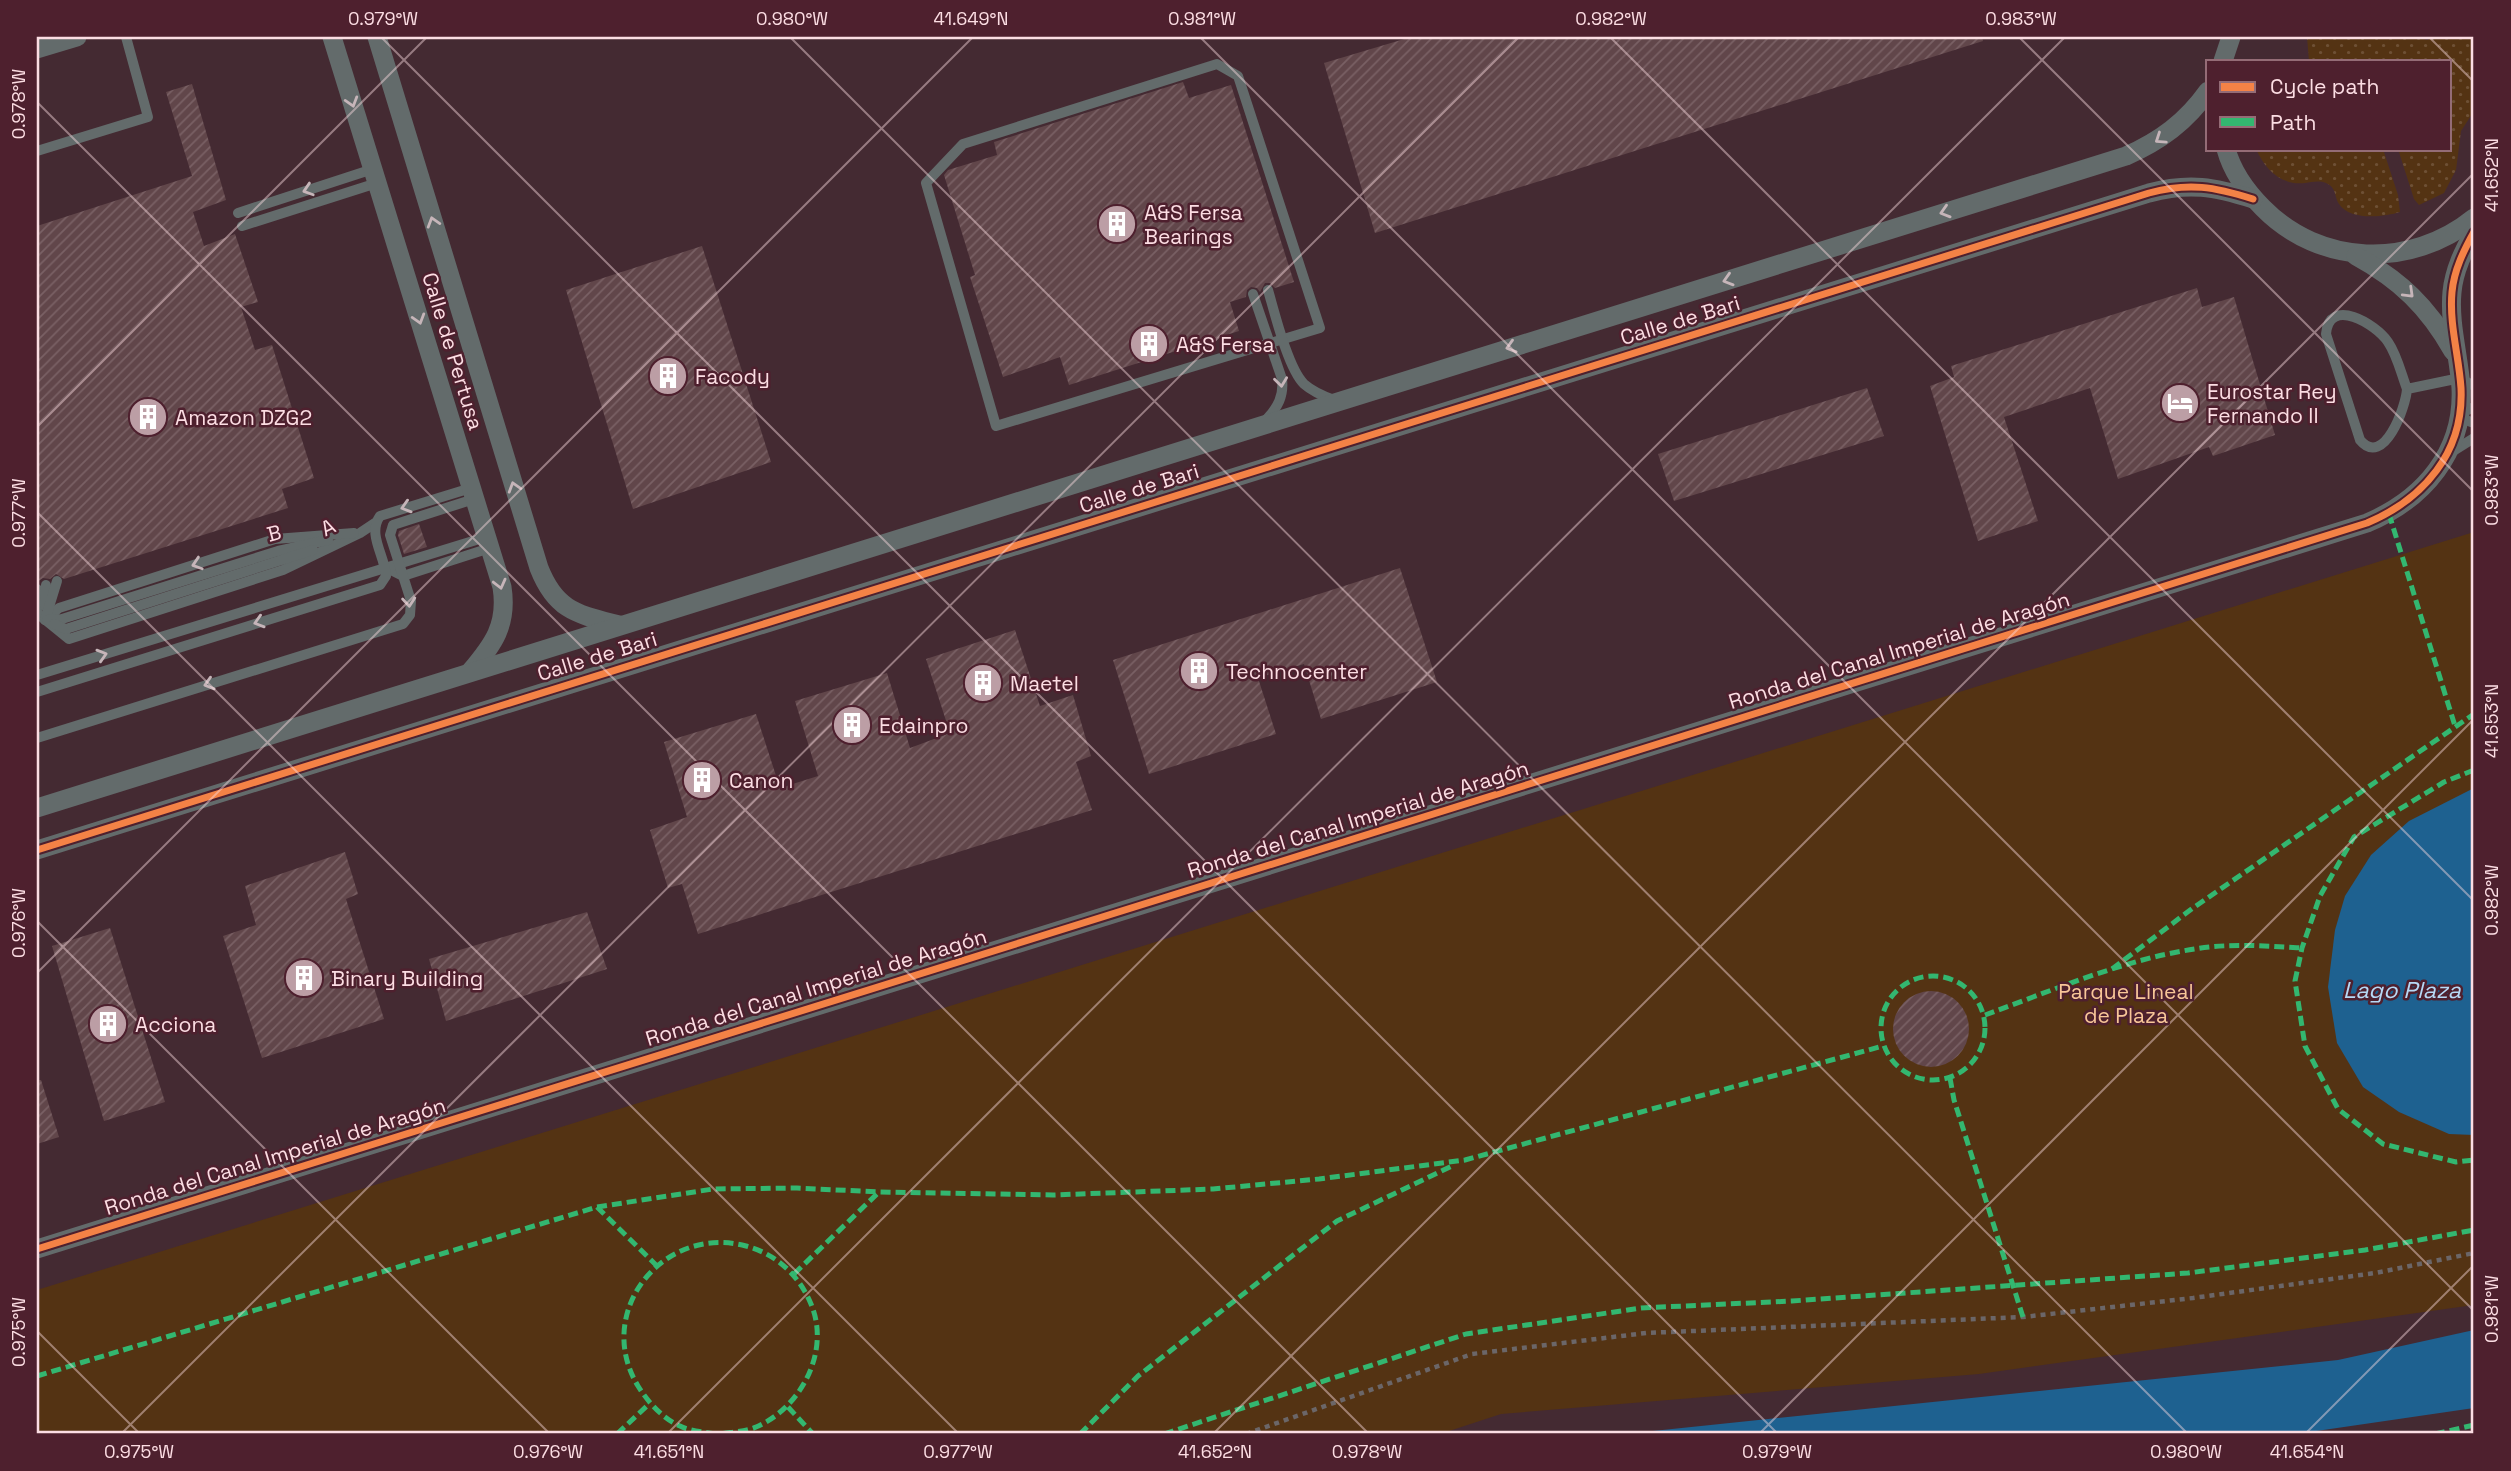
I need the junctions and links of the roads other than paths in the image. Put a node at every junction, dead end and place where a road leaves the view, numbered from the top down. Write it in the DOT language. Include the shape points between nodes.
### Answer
graph roads {
  1 [pos="76,37"];
  2 [pos="126,37"];
  3 [pos="332,37"];
  4 [pos="377,37"];
  5 [pos="2231,37"];
  6 [pos="37,49"];
  7 [pos="2223,60"];
  8 [pos="2206,94"];
  9 [pos="2226,150"];
  10 [pos="37,151"];
  11 [pos="375,176"];
  12 [pos="2253,199"];
  13 [pos="238,213"];
  14 [pos="2474,218"];
  15 [pos="243,226"];
  16 [pos="2474,232"];
  17 [pos="2353,254"];
  18 [pos="1268,290"];
  19 [pos="1253,295"];
  20 [pos="1284,339"];
  21 [pos="1270,343"];
  22 [pos="2464,374"];
  23 [pos="2407,388"];
  24 [pos="1338,401"];
  25 [pos="2469,415"];
  26 [pos="1262,425"];
  27 [pos="2474,438"];
  28 [pos="2446,454"];
  29 [pos="473,493"];
  30 [pos="393,525"];
  31 [pos="375,527"];
  32 [pos="359,533"];
  33 [pos="488,542"];
  34 [pos="399,563"];
  35 [pos="385,567"];
  36 [pos="403,576"];
  37 [pos="57,582"];
  38 [pos="41,587"];
  39 [pos="37,608"];
  40 [pos="41,617"];
  41 [pos="620,626"];
  42 [pos="469,673"];
  43 [pos="37,675"];
  44 [pos="37,692"];
  45 [pos="37,738"];
  46 [pos="37,808"];
  47 [pos="37,850"];
  48 [pos="37,1248"];
  1 -- 6 [label="street"];
  2 -- 10 [label="lane" via="148,117"];
  3 -- 11 [label="street, Calle de Pertusa, one-way"];
  41 -- 4 [label="street, Calle de Pertusa, one-way" via="580,615 547,588"];
  5 -- 7 [label="street"];
  8 -- 24 [label="street, Calle de Bari, one-way" via="2174,129 2126,156"];
  9 -- 12 [label="street"];
  11 -- 13 [label="lane, one-way"];
  11 -- 15 [label="lane"];
  11 -- 29 [label="street, Calle de Pertusa, one-way"];
  12 -- 17 [label="street" via="2298,236"];
  12 -- 47 [label="street, Calle de Bari" via="2208,186 2149,193"];
  14 -- 17 [label="street" via="2426,247 2390,255"];
  16 -- 22 [label="street, Ronda del Canal Imperial de Aragón" via="2452,290"];
  17 -- 22 [label="street, one-way" via="2408,290 2434,320"];
  18 -- 20 [label="lane"];
  19 -- 21 [label="lane"];
  20 -- 21 [label="lane"];
  20 -- 21 [label="lane" via="1320,328 1238,76 1217,64 963,144 926,183 996,426"];
  20 -- 24 [label="lane" via="1295,373 1305,385"];
  21 -- 26 [label="lane, one-way" via="1283,392"];
  22 -- 23 [label="lane"];
  22 -- 25 [label="street, Ronda del Canal Imperial de Aragón"];
  23 -- 23 [label="lane" via="2388,341 2377,331 2345,314 2326,325 2364,445 2382,445 2390,437"];
  24 -- 26 [label="street, Calle de Bari"];
  25 -- 28 [label="street, Ronda del Canal Imperial de Aragón"];
  26 -- 41 [label="street, Calle de Bari"];
  27 -- 28 [label="lane"];
  28 -- 48 [label="street, Ronda del Canal Imperial de Aragón" via="2431,479 2409,501 2367,523"];
  29 -- 30 [label="lane"];
  29 -- 31 [label="lane, one-way" via="380,516"];
  29 -- 33 [label="street, Calle de Pertusa"];
  30 -- 31 [label="lane"];
  30 -- 34 [label="lane" via="390,535"];
  31 -- 32 [label="lane"];
  31 -- 35 [label="lane"];
  32 -- 40 [label="lane, B, one-way" via="278,551 62,618"];
  32 -- 40 [label="lane, A" via="283,570 69,639"];
  33 -- 34 [label="lane"];
  33 -- 36 [label="lane"];
  33 -- 42 [label="street, Calle de Pertusa, one-way" via="505,605 489,650"];
  34 -- 35 [label="lane"];
  34 -- 36 [label="lane"];
  35 -- 36 [label="lane"];
  43 -- 35 [label="lane, one-way"];
  35 -- 44 [label="lane, one-way" via="380,584"];
  36 -- 45 [label="lane, one-way" via="411,601 410,615 403,624"];
  37 -- 40 [label="lane"];
  38 -- 40 [label="lane"];
  39 -- 40 [label="lane"];
  41 -- 42 [label="street, Calle de Bari"];
  42 -- 46 [label="street, Calle de Bari"];
}
